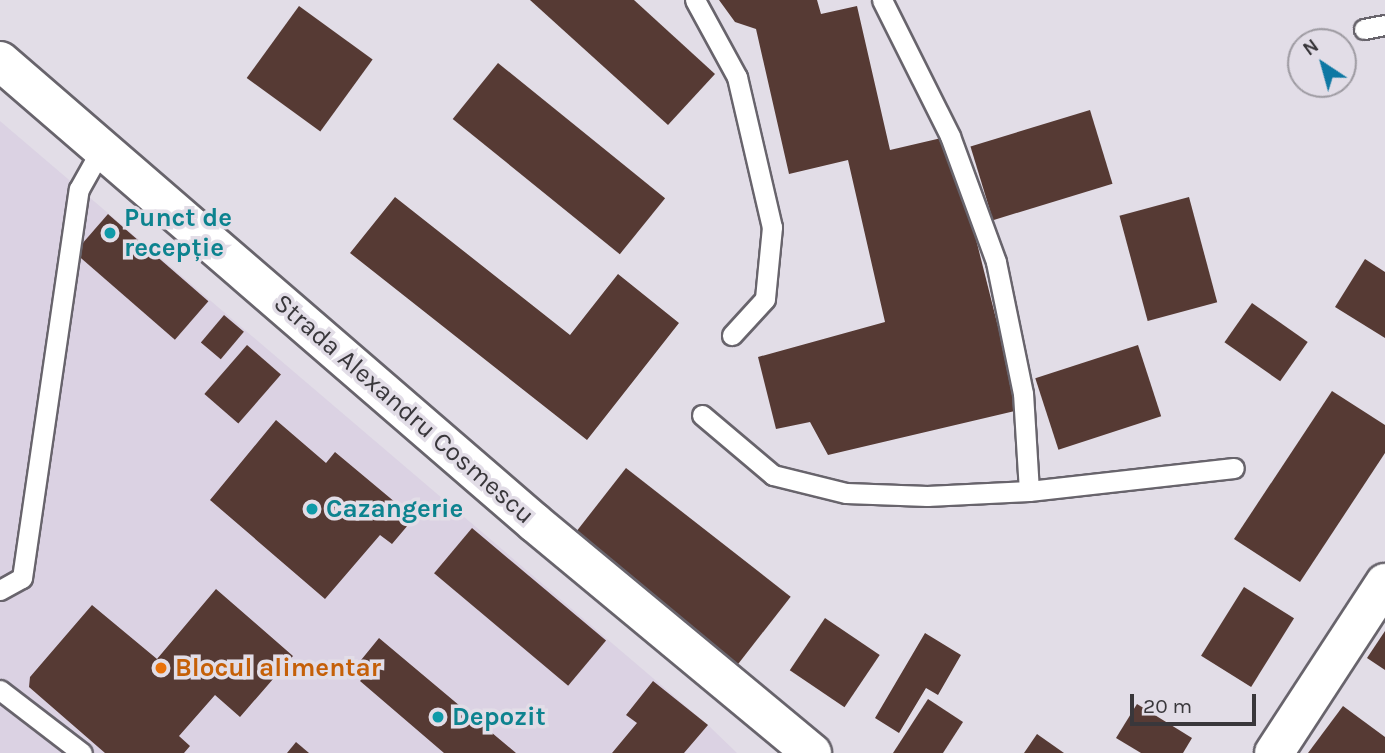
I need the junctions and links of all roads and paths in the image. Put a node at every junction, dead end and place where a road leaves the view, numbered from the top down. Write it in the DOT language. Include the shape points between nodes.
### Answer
graph roads {
  1 [pos="695,0"];
  2 [pos="882,0"];
  3 [pos="1385,25"];
  4 [pos="1364,29"];
  5 [pos="0,61"];
  6 [pos="103,148"];
  7 [pos="732,335"];
  8 [pos="702,415"];
  9 [pos="1234,468"];
  10 [pos="1029,491"];
  11 [pos="1385,583"];
  12 [pos="0,590"];
  13 [pos="0,690"];
  14 [pos="82,753"];
  15 [pos="812,753"];
  16 [pos="1274,753"];
  1 -- 7 [label="lane" via="737,77 772,227 765,299"];
  2 -- 10 [label="lane" via="950,136 996,262 1023,393"];
  3 -- 4 [label="lane"];
  5 -- 6 [label="street, Strada Alexandru Cosmescu"];
  6 -- 12 [label="lane" via="79,189 22,578"];
  6 -- 15 [label="street, Strada Alexandru Cosmescu" via="536,523"];
  8 -- 10 [label="lane" via="773,475 846,493"];
  9 -- 10 [label="lane"];
  11 -- 16 [label="street"];
  13 -- 14 [label="lane"];
}
